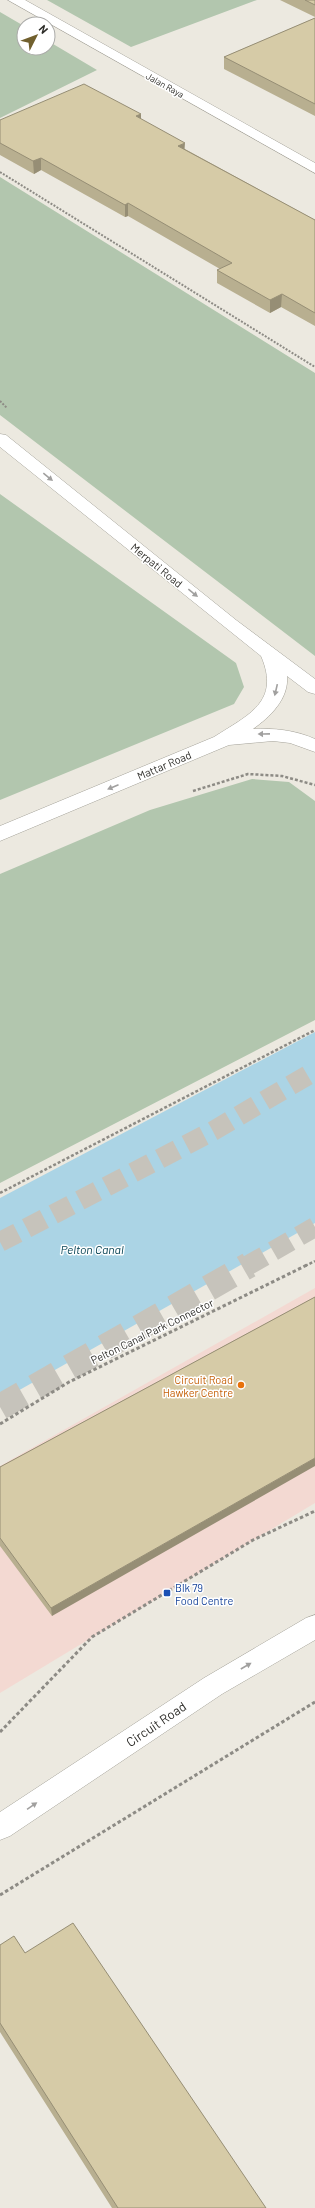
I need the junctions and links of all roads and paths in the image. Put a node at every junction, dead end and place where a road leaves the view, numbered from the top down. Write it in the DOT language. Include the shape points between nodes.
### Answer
graph roads {
  1 [pos="15,0"];
  2 [pos="315,169"];
  3 [pos="0,172"];
  4 [pos="315,367"];
  5 [pos="0,439"];
  6 [pos="269,653"];
  7 [pos="315,688"];
  8 [pos="221,741"];
  9 [pos="315,746"];
  10 [pos="0,834"];
  11 [pos="315,1030"];
  12 [pos="0,1193"];
  13 [pos="315,1261"];
  14 [pos="0,1424"];
  15 [pos="315,1511"];
  16 [pos="315,1626"];
  17 [pos="315,1702"];
  18 [pos="0,1732"];
  19 [pos="0,1827"];
  20 [pos="0,1895"];
  1 -- 2 [label="street, Jalan Raya"];
  3 -- 4 [label="path"];
  5 -- 6 [label="street, Merpati Road, one-way"];
  6 -- 7 [label="street, Merpati Road"];
  6 -- 8 [label="street, Mattar Road, one-way" via="278,678 276,694 268,706 253,719"];
  9 -- 8 [label="street, one-way" via="299,738 276,734 258,734"];
  8 -- 10 [label="street, Mattar Road, one-way"];
  11 -- 12 [label="path"];
  13 -- 14 [label="path, Pelton Canal Park Connector" via="68,1382"];
  15 -- 18 [label="path" via="253,1540 92,1637"];
  19 -- 16 [label="street, Circuit Road, one-way" via="212,1686"];
  17 -- 20 [label="path"];
}
